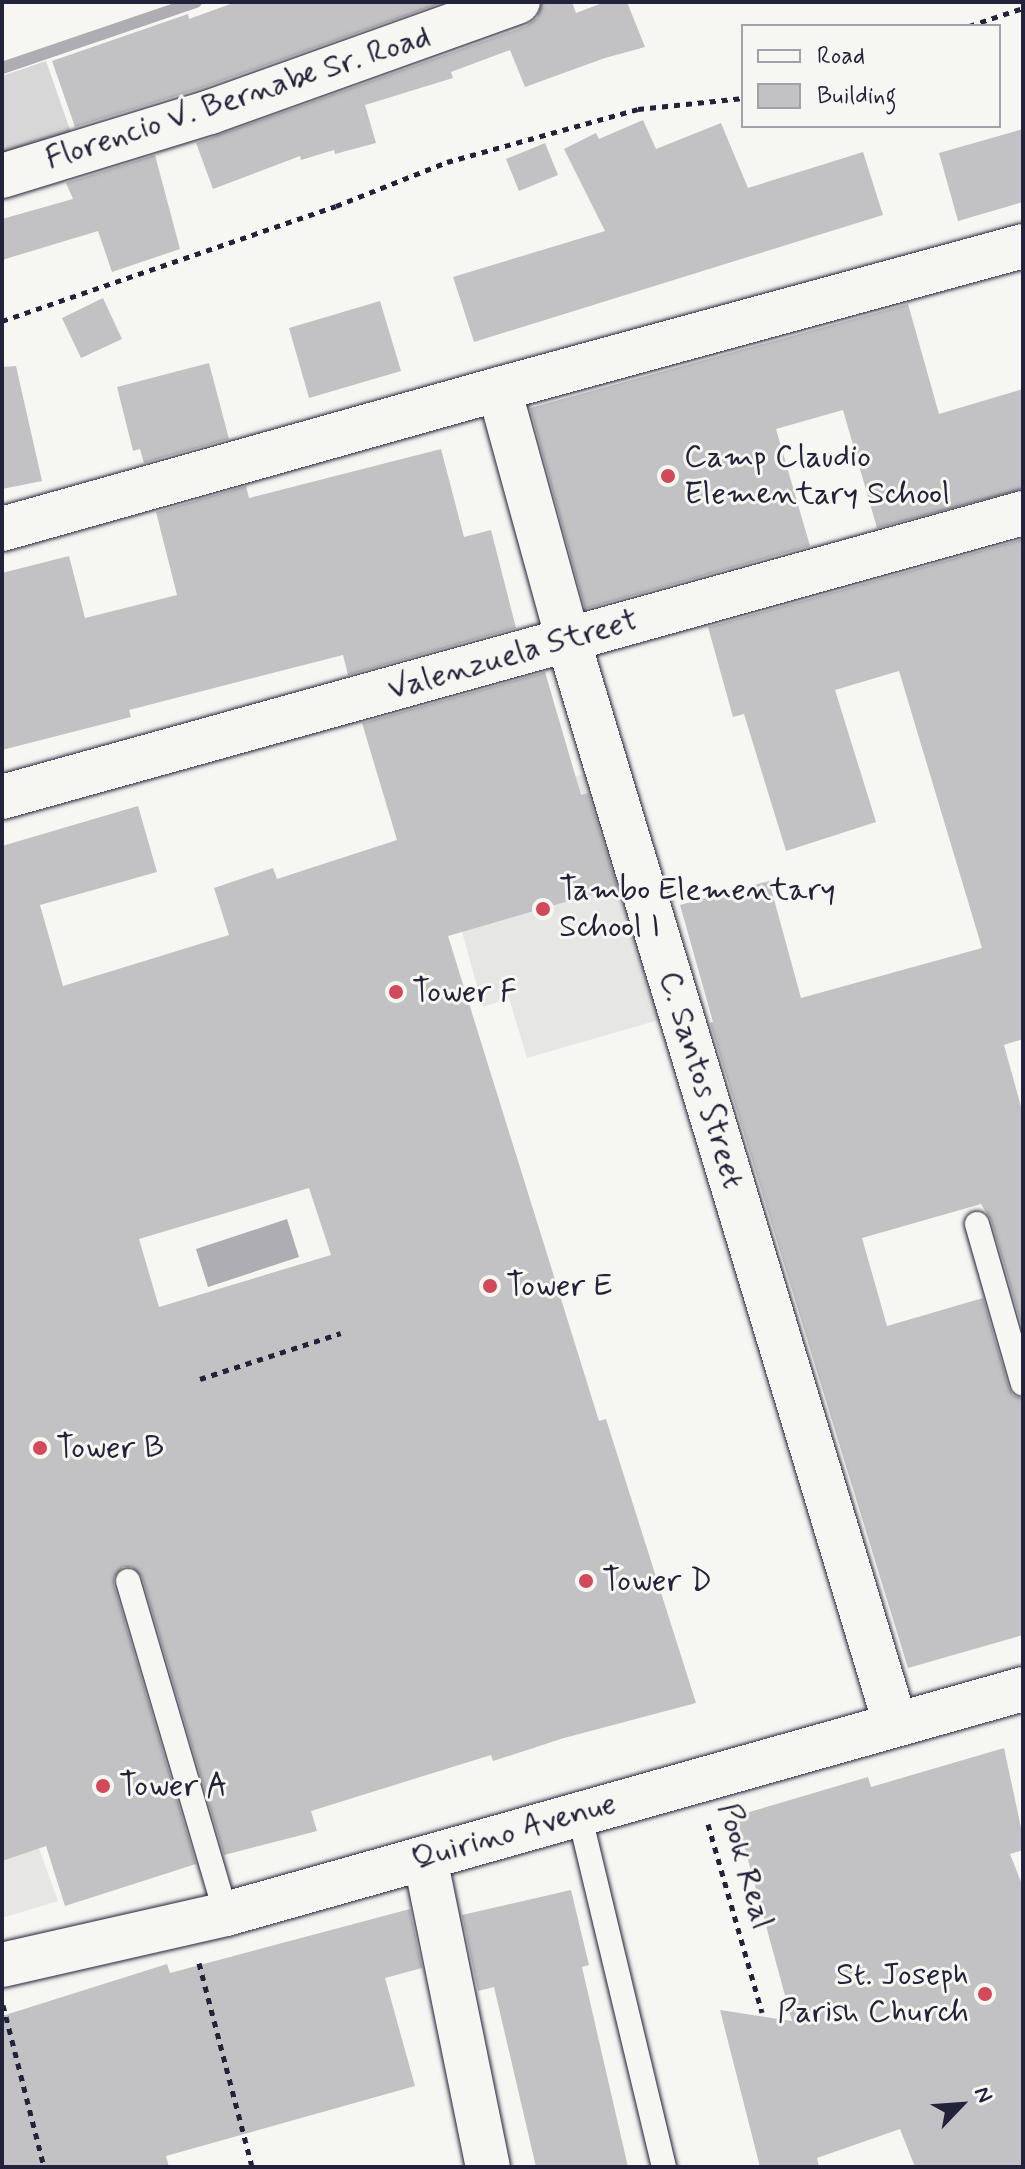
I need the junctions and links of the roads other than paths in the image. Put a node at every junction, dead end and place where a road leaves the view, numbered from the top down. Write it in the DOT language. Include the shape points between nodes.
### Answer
graph roads {
  1 [pos="518,2"];
  2 [pos="2,176"];
  3 [pos="1023,246"];
  4 [pos="499,389"];
  5 [pos="1023,513"];
  6 [pos="2,529"];
  7 [pos="568,640"];
  8 [pos="2,797"];
  9 [pos="977,1224"];
  10 [pos="1023,1384"];
  11 [pos="128,1581"];
  12 [pos="1023,1689"];
  13 [pos="895,1723"];
  14 [pos="579,1813"];
  15 [pos="425,1858"];
  16 [pos="207,1919"];
  17 [pos="2,1965"];
  18 [pos="488,2167"];
  19 [pos="664,2167"];
  1 -- 2 [label="street, Florencio V. Bernabe Sr. Road" via="223,108"];
  3 -- 4 [label="street"];
  4 -- 6 [label="street"];
  4 -- 7 [label="street, C. Santos Street"];
  5 -- 7 [label="street, Valenzuela Street"];
  7 -- 8 [label="street, Valenzuela Street"];
  7 -- 13 [label="street, C. Santos Street"];
  9 -- 10 [label="lane"];
  11 -- 16 [label="lane"];
  12 -- 13 [label="street, Quirino Avenue"];
  13 -- 14 [label="street, Quirino Avenue"];
  14 -- 15 [label="street, Quirino Avenue"];
  14 -- 19 [label="lane"];
  15 -- 16 [label="street, Quirino Avenue"];
  15 -- 18 [label="street"];
  16 -- 17 [label="street, Quirino Avenue"];
}
